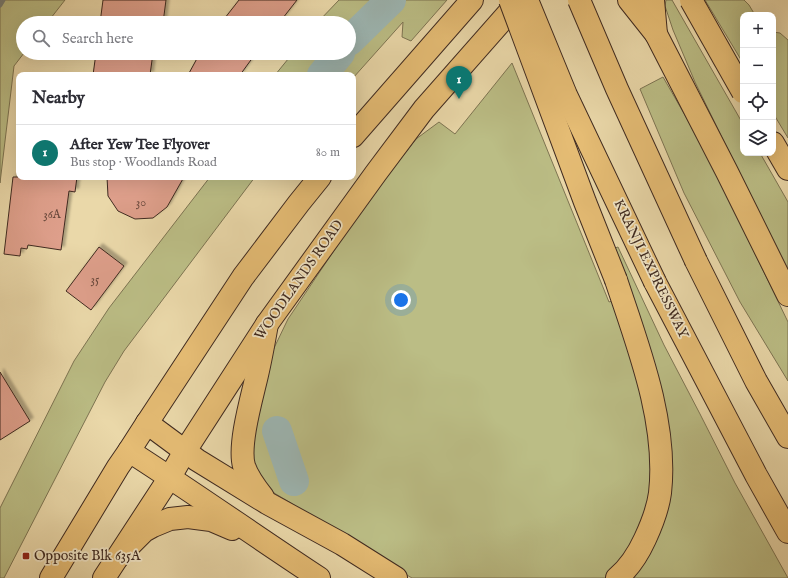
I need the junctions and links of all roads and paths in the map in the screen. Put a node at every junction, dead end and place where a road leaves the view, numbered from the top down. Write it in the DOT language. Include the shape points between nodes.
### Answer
graph roads {
  1 [pos="472,0"];
  2 [pos="510,0"];
  3 [pos="520,0"];
  4 [pos="527,0"];
  5 [pos="579,0"];
  6 [pos="629,0"];
  7 [pos="653,0"];
  8 [pos="691,0"];
  9 [pos="656,34"];
  10 [pos="740,87"];
  11 [pos="356,133"];
  12 [pos="776,148"];
  13 [pos="788,169"];
  14 [pos="318,180"];
  15 [pos="788,295"];
  16 [pos="267,324"];
  17 [pos="146,423"];
  18 [pos="788,437"];
  19 [pos="129,451"];
  20 [pos="186,451"];
  21 [pos="170,477"];
  22 [pos="268,503"];
  23 [pos="788,532"];
  24 [pos="273,548"];
  25 [pos="110,569"];
  26 [pos="51,578"];
  27 [pos="319,578"];
  28 [pos="396,578"];
  29 [pos="617,578"];
  1 -- 11 [label="main road"];
  2 -- 29 [label="main road, bridge" via="616,280 636,340 658,428 662,461 660,494 652,523 638,552"];
  3 -- 16 [label="main road, WOODLANDS ROAD" via="424,109"];
  4 -- 23 [label="main road, KRANJI EXPRESSWAY, bridge" via="566,95 655,282"];
  5 -- 18 [label="main road, bridge" via="696,261 756,381"];
  6 -- 9 [label="main road"];
  7 -- 9 [label="main road"];
  8 -- 10 [label="main road, bridge"];
  9 -- 15 [label="main road"];
  12 -- 13 [label="main road"];
  14 -- 17 [label="main road" via="243,277"];
  16 -- 20 [label="main road, WOODLANDS ROAD"];
  16 -- 22 [label="main road" via="242,447 244,465 250,480"];
  17 -- 19 [label="main road"];
  17 -- 20 [label="main road"];
  19 -- 21 [label="main road"];
  19 -- 26 [label="main road"];
  20 -- 21 [label="main road, WOODLANDS ROAD"];
  20 -- 22 [label="main road"];
  21 -- 24 [label="main road"];
  21 -- 25 [label="main road, WOODLANDS ROAD"];
  22 -- 28 [label="main road" via="342,544"];
  24 -- 25 [label="main road" via="211,520 177,518 144,531"];
  24 -- 27 [label="main road"];
}
